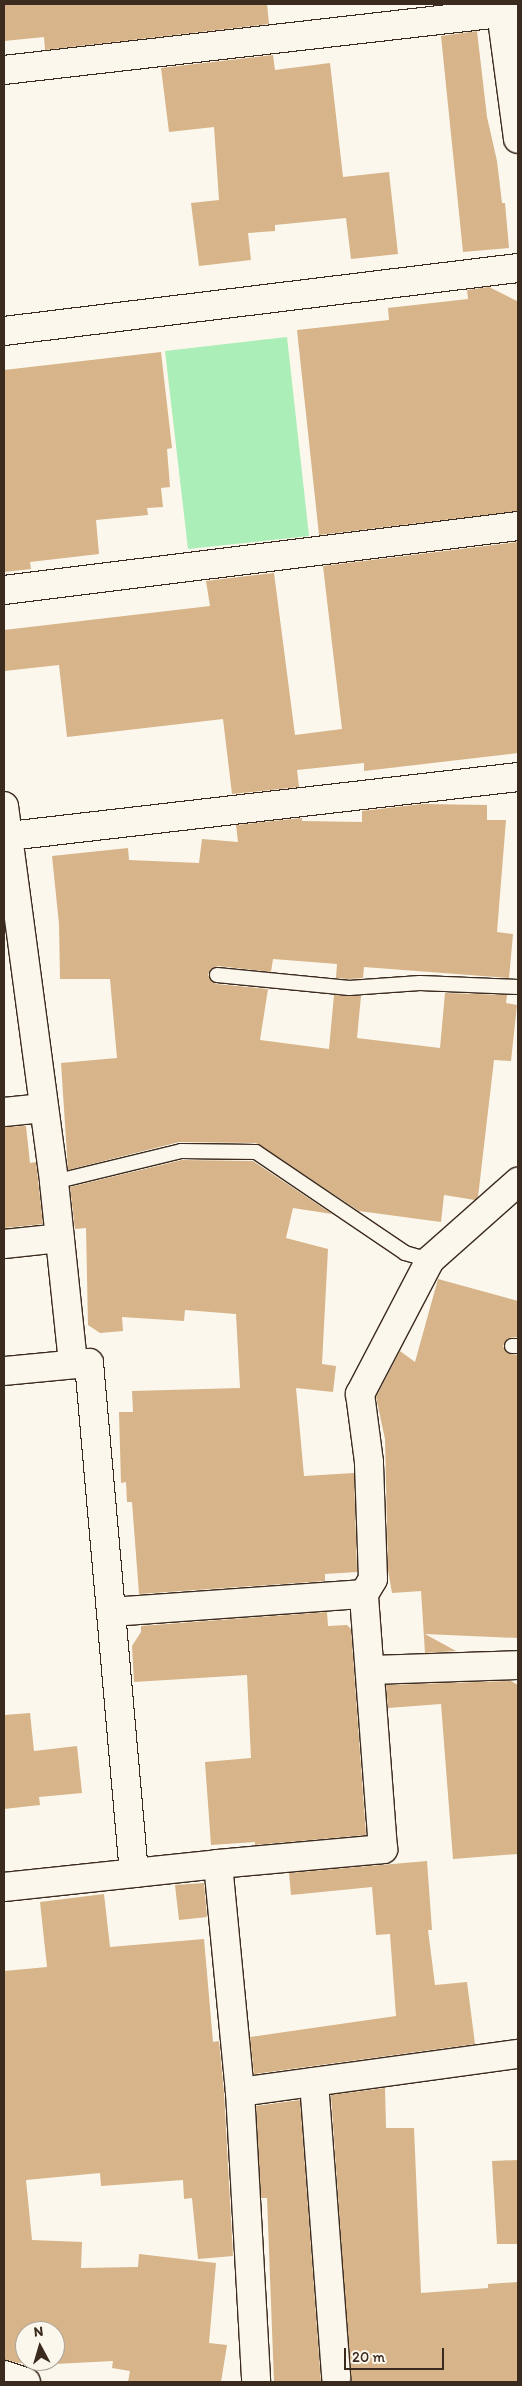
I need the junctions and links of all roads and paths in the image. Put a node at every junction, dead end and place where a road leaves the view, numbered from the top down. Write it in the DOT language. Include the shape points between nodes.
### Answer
graph roads {
  1 [pos="506,9"];
  2 [pos="4,70"];
  3 [pos="518,139"];
  4 [pos="518,268"];
  5 [pos="4,331"];
  6 [pos="518,526"];
  7 [pos="4,590"];
  8 [pos="518,777"];
  9 [pos="4,806"];
  10 [pos="8,836"];
  11 [pos="217,975"];
  12 [pos="518,987"];
  13 [pos="44,1108"];
  14 [pos="4,1112"];
  15 [pos="518,1176"];
  16 [pos="54,1182"];
  17 [pos="60,1238"];
  18 [pos="4,1244"];
  19 [pos="430,1260"];
  20 [pos="81,1364"];
  21 [pos="4,1371"];
  22 [pos="364,1594"];
  23 [pos="111,1612"];
  24 [pos="518,1665"];
  25 [pos="370,1670"];
  26 [pos="218,1864"];
  27 [pos="134,1873"];
  28 [pos="4,1887"];
  29 [pos="518,2054"];
  30 [pos="314,2082"];
  31 [pos="240,2092"];
  32 [pos="4,2375"];
  33 [pos="336,2378"];
  34 [pos="26,2382"];
  35 [pos="256,2382"];
  1 -- 2 [label="street"];
  1 -- 3 [label="street"];
  4 -- 5 [label="street"];
  6 -- 7 [label="street"];
  8 -- 10 [label="street"];
  9 -- 10 [label="street"];
  10 -- 13 [label="street"];
  11 -- 12 [label="lane" via="349,988 420,983"];
  13 -- 14 [label="street"];
  13 -- 16 [label="street"];
  15 -- 19 [label="street"];
  16 -- 17 [label="street"];
  16 -- 19 [label="lane" via="181,1151 256,1152 405,1253"];
  17 -- 18 [label="street"];
  17 -- 20 [label="street"];
  19 -- 22 [label="street" via="360,1394 369,1462 373,1579"];
  20 -- 21 [label="street"];
  20 -- 23 [label="street"];
  22 -- 23 [label="street"];
  22 -- 25 [label="street"];
  23 -- 27 [label="street"];
  24 -- 25 [label="street"];
  25 -- 26 [label="street" via="383,1849"];
  26 -- 27 [label="street"];
  26 -- 31 [label="street"];
  27 -- 28 [label="street"];
  29 -- 30 [label="street"];
  30 -- 31 [label="street"];
  30 -- 33 [label="street"];
  31 -- 35 [label="street"];
  32 -- 34 [label="street"];
}
